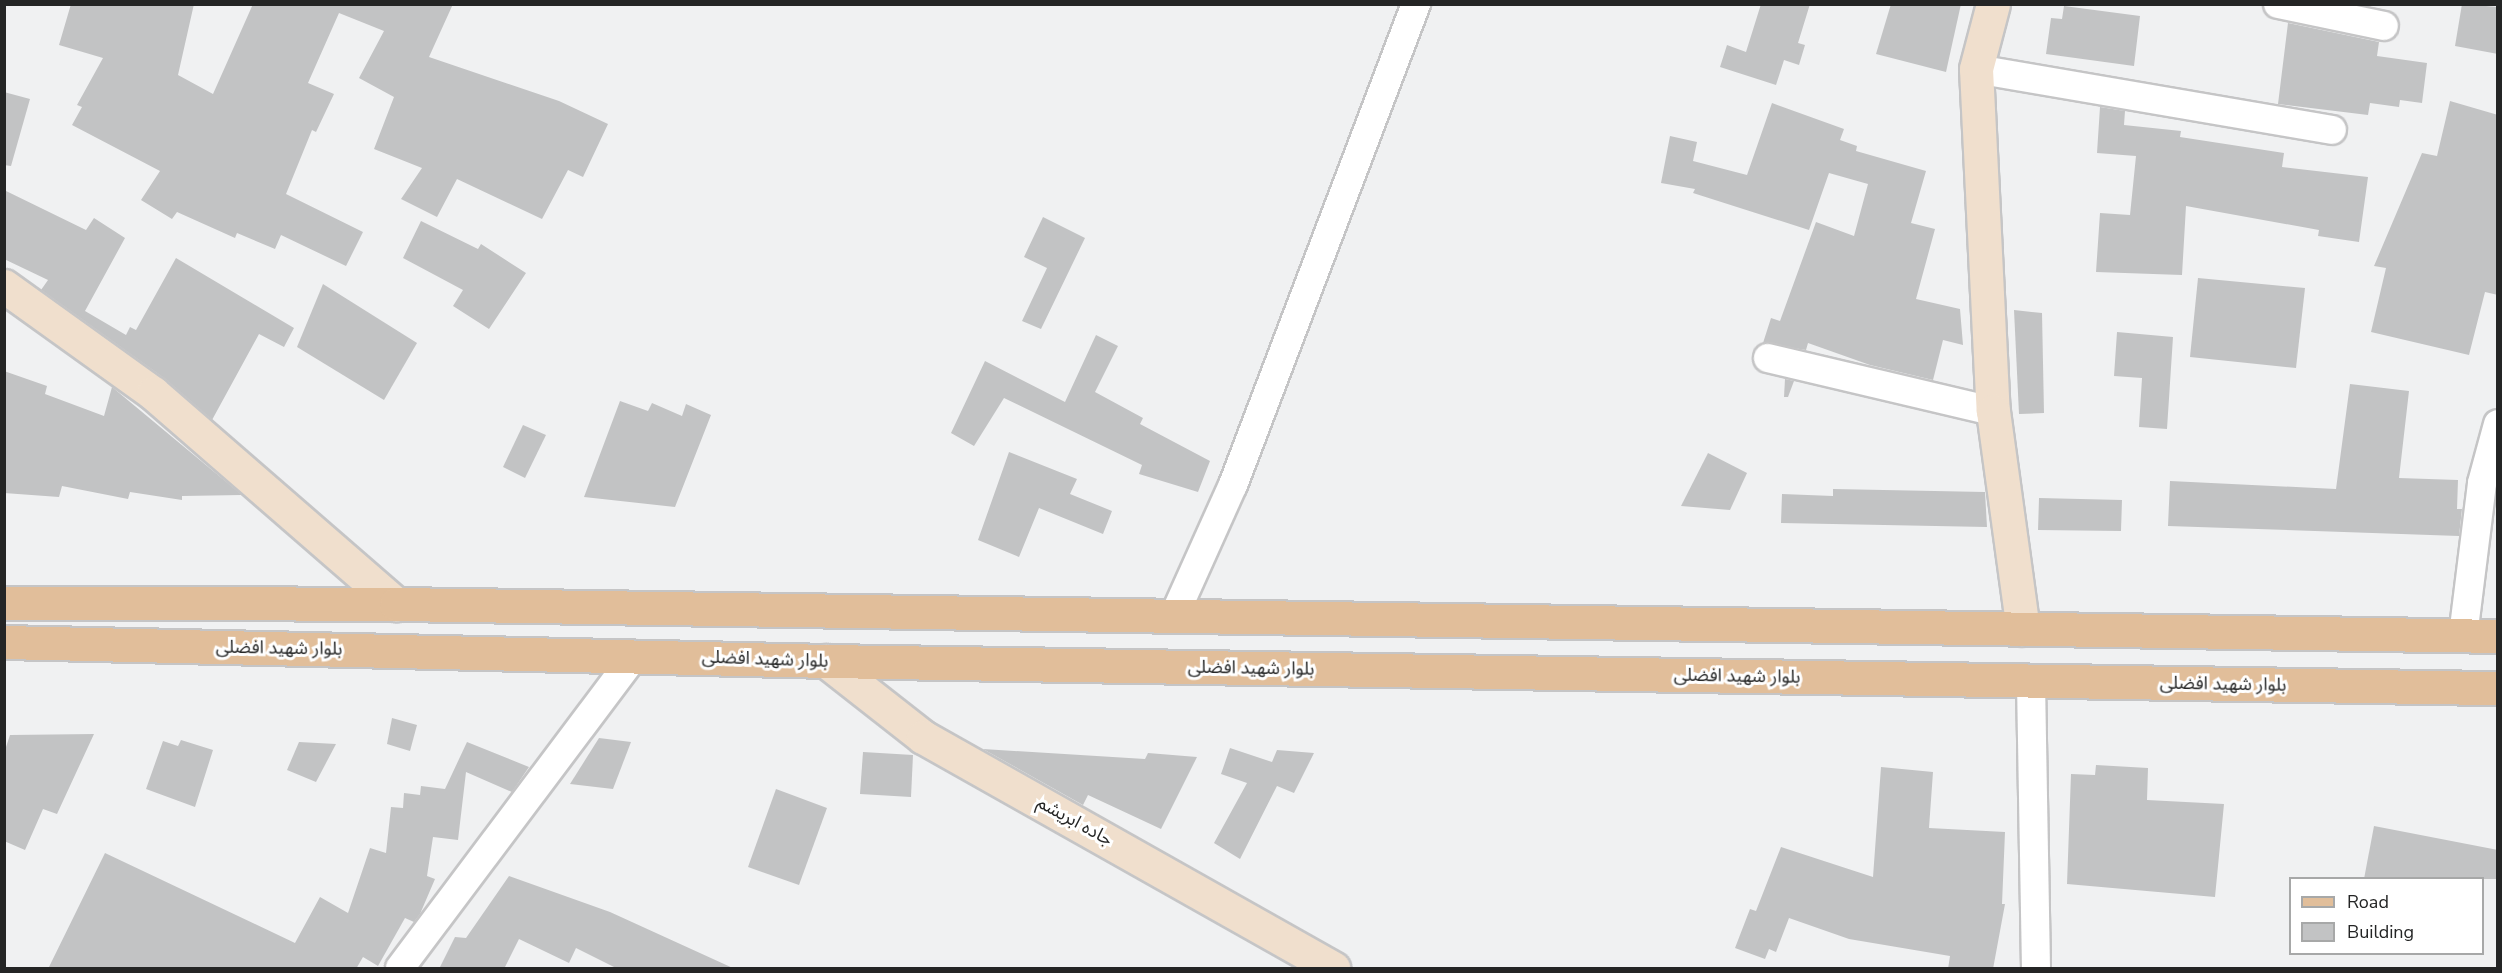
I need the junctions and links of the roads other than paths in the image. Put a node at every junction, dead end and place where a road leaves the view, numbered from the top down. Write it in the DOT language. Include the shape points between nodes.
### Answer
graph roads {
  1 [pos="1416,4"];
  2 [pos="1993,4"];
  3 [pos="2278,4"];
  4 [pos="2384,26"];
  5 [pos="1976,69"];
  6 [pos="2332,130"];
  7 [pos="4,286"];
  8 [pos="1768,358"];
  9 [pos="1994,411"];
  10 [pos="2498,424"];
  11 [pos="4,603"];
  12 [pos="396,604"];
  13 [pos="1174,616"];
  14 [pos="1805,626"];
  15 [pos="2023,629"];
  16 [pos="2463,636"];
  17 [pos="2498,636"];
  18 [pos="4,642"];
  19 [pos="635,655"];
  20 [pos="826,661"];
  21 [pos="1789,677"];
  22 [pos="2031,682"];
  23 [pos="2498,688"];
  24 [pos="400,969"];
  25 [pos="1333,969"];
  26 [pos="2036,969"];
  1 -- 13 [label="street" via="1233,485"];
  2 -- 5 [label="street"];
  3 -- 4 [label="street"];
  5 -- 6 [label="street"];
  5 -- 9 [label="street"];
  7 -- 12 [label="street" via="153,393"];
  8 -- 9 [label="street"];
  9 -- 15 [label="street"];
  10 -- 16 [label="street" via="2482,483"];
  11 -- 12 [label="main road"];
  12 -- 13 [label="main road"];
  13 -- 14 [label="main road"];
  14 -- 15 [label="main road"];
  14 -- 21 [label="main road"];
  15 -- 16 [label="main road"];
  16 -- 17 [label="main road"];
  18 -- 19 [label="main road, بلوار شهید افضلی"];
  19 -- 20 [label="main road, بلوار شهید افضلی"];
  19 -- 24 [label="street"];
  20 -- 21 [label="main road, بلوار شهید افضلی"];
  20 -- 25 [label="street, جاده ابریشم" via="924,737"];
  21 -- 22 [label="main road, بلوار شهید افضلی"];
  22 -- 23 [label="main road, بلوار شهید افضلی"];
  22 -- 26 [label="street"];
}
